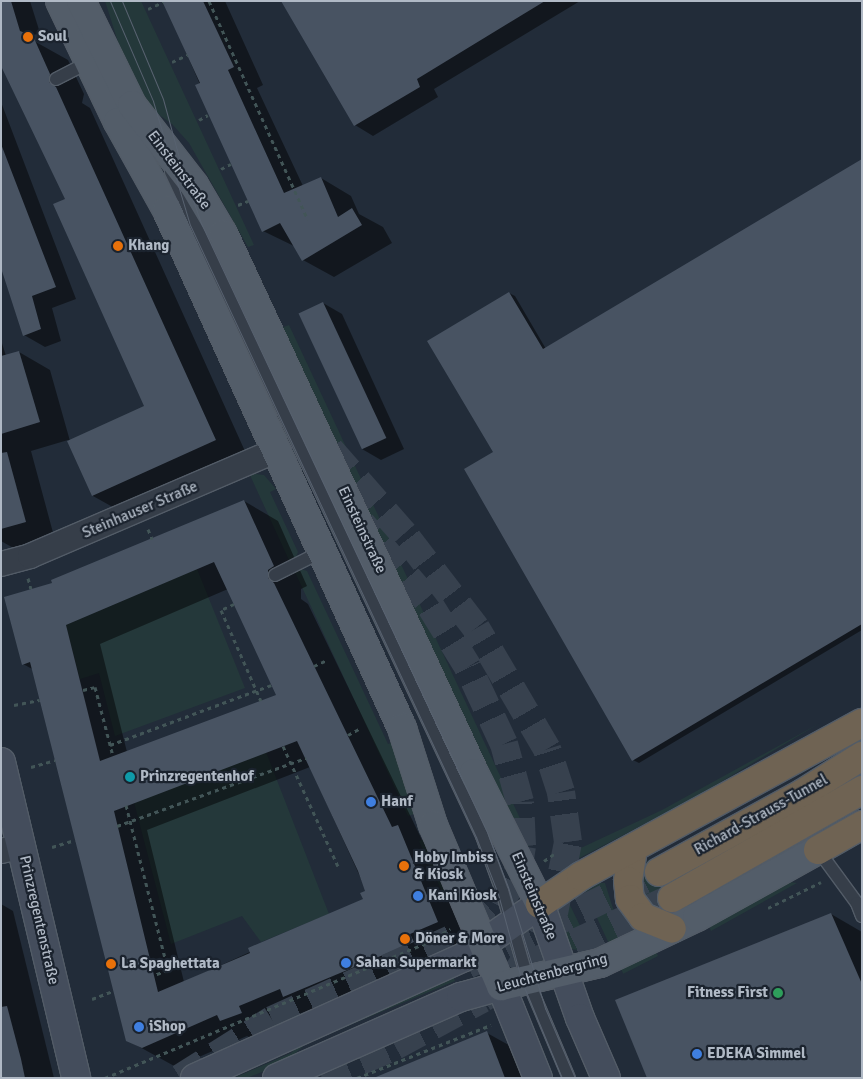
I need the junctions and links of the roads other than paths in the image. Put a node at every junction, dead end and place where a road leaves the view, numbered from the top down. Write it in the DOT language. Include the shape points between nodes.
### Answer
graph roads {
  1 [pos="60,1"];
  2 [pos="82,1"];
  3 [pos="89,62"];
  4 [pos="56,79"];
  5 [pos="155,137"];
  6 [pos="190,262"];
  7 [pos="266,322"];
  8 [pos="264,367"];
  9 [pos="277,450"];
  10 [pos="321,552"];
  11 [pos="1,564"];
  12 [pos="275,575"];
  13 [pos="862,723"];
  14 [pos="862,756"];
  15 [pos="1,762"];
  16 [pos="862,790"];
  17 [pos="862,825"];
  18 [pos="12,848"];
  19 [pos="634,849"];
  20 [pos="818,850"];
  21 [pos="659,872"];
  22 [pos="672,898"];
  23 [pos="859,901"];
  24 [pos="540,904"];
  25 [pos="862,916"];
  26 [pos="512,924"];
  27 [pos="672,929"];
  28 [pos="485,944"];
  29 [pos="564,973"];
  30 [pos="528,981"];
  31 [pos="501,986"];
  32 [pos="76,1078"];
  33 [pos="195,1078"];
  34 [pos="277,1078"];
  35 [pos="538,1078"];
  36 [pos="569,1078"];
  37 [pos="606,1078"];
  1 -- 3 [label="main road, Einsteinstraße"];
  2 -- 5 [label="main road, Einsteinstraße" via="122,88"];
  3 -- 4 [label="lane"];
  3 -- 6 [label="main road, Einsteinstraße"];
  5 -- 7 [label="main road, Einsteinstraße" via="205,202"];
  5 -- 8 [label="lane"];
  6 -- 8 [label="lane"];
  6 -- 9 [label="main road, Einsteinstraße"];
  7 -- 8 [label="lane" via="261,347"];
  7 -- 24 [label="main road, Einsteinstraße" via="464,750"];
  8 -- 26 [label="lane" via="482,836"];
  9 -- 10 [label="main road, Einsteinstraße"];
  9 -- 11 [label="street, Steinhauser Straße" via="30,556"];
  10 -- 12 [label="lane"];
  10 -- 28 [label="main road, Einsteinstraße" via="402,728 436,833"];
  13 -- 19 [label="highway"];
  14 -- 21 [label="highway, Richard-Strauss-Tunnel" via="803,793"];
  15 -- 18 [label="main road, Prinzregentenstraße"];
  16 -- 22 [label="highway, Richard-Strauss-Tunnel"];
  17 -- 20 [label="highway"];
  18 -- 32 [label="main road, Prinzregentenstraße"];
  19 -- 24 [label="highway" via="581,876"];
  19 -- 27 [label="highway" via="628,881 630,899 643,917"];
  20 -- 23 [label="lane"];
  20 -- 27 [label="main road, Leuchtenbergring"];
  23 -- 25 [label="lane"];
  24 -- 26 [label="main road"];
  24 -- 29 [label="main road, Einsteinstraße"];
  26 -- 28 [label="main road"];
  26 -- 30 [label="lane"];
  27 -- 29 [label="main road, Leuchtenbergring" via="600,963"];
  28 -- 31 [label="main road, Einsteinstraße"];
  28 -- 33 [label="main road" via="464,958"];
  29 -- 30 [label="main road, Leuchtenbergring"];
  29 -- 37 [label="main road, Einsteinstraße"];
  30 -- 31 [label="main road, Leuchtenbergring"];
  30 -- 36 [label="lane"];
  31 -- 34 [label="main road, Leuchtenbergring" via="461,998"];
  31 -- 35 [label="main road, Einsteinstraße"];
}
